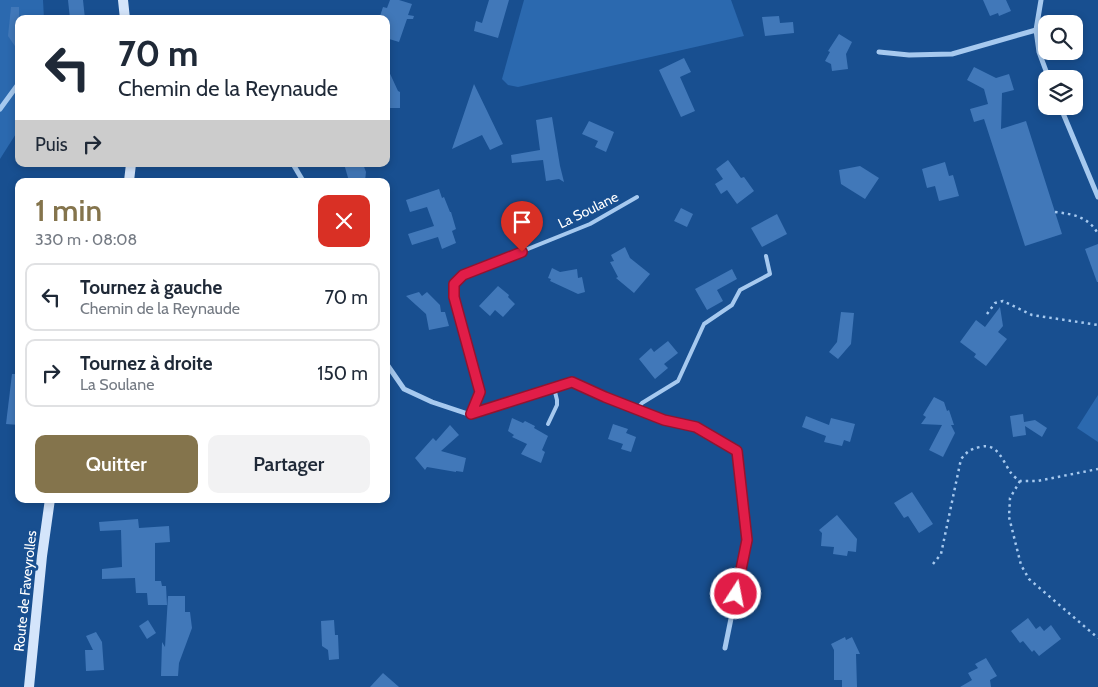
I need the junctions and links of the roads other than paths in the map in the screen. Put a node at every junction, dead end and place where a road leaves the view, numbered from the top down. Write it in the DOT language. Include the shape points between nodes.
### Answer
graph roads {
  1 [pos="123,0"];
  2 [pos="1041,0"];
  3 [pos="125,15"];
  4 [pos="1036,30"];
  5 [pos="879,52"];
  6 [pos="1046,70"];
  7 [pos="15,88"];
  8 [pos="0,109"];
  9 [pos="1064,115"];
  10 [pos="295,167"];
  11 [pos="301,178"];
  12 [pos="1098,197"];
  13 [pos="637,198"];
  14 [pos="766,256"];
  15 [pos="390,370"];
  16 [pos="554,388"];
  17 [pos="637,409"];
  18 [pos="471,414"];
  19 [pos="548,424"];
  20 [pos="49,503"];
  21 [pos="725,648"];
  22 [pos="29,687"];
  1 -- 3 [label="main road"];
  2 -- 4 [label="street"];
  4 -- 5 [label="street" via="952,54"];
  4 -- 6 [label="street" via="1039,52"];
  7 -- 8 [label="street"];
  9 -- 12 [label="street"];
  10 -- 11 [label="street"];
  13 -- 18 [label="lane, La Soulane" via="590,224 463,275 454,284 454,297 480,392"];
  14 -- 17 [label="lane" via="770,274 740,290 732,304 704,324 678,381"];
  15 -- 18 [label="street" via="404,389"];
  16 -- 17 [label="street" via="572,382"];
  16 -- 18 [label="street"];
  16 -- 19 [label="lane" via="557,405"];
  17 -- 21 [label="street" via="664,420 696,427 737,451 747,540"];
  20 -- 22 [label="main road, Route de Faveyrolles"];
}
